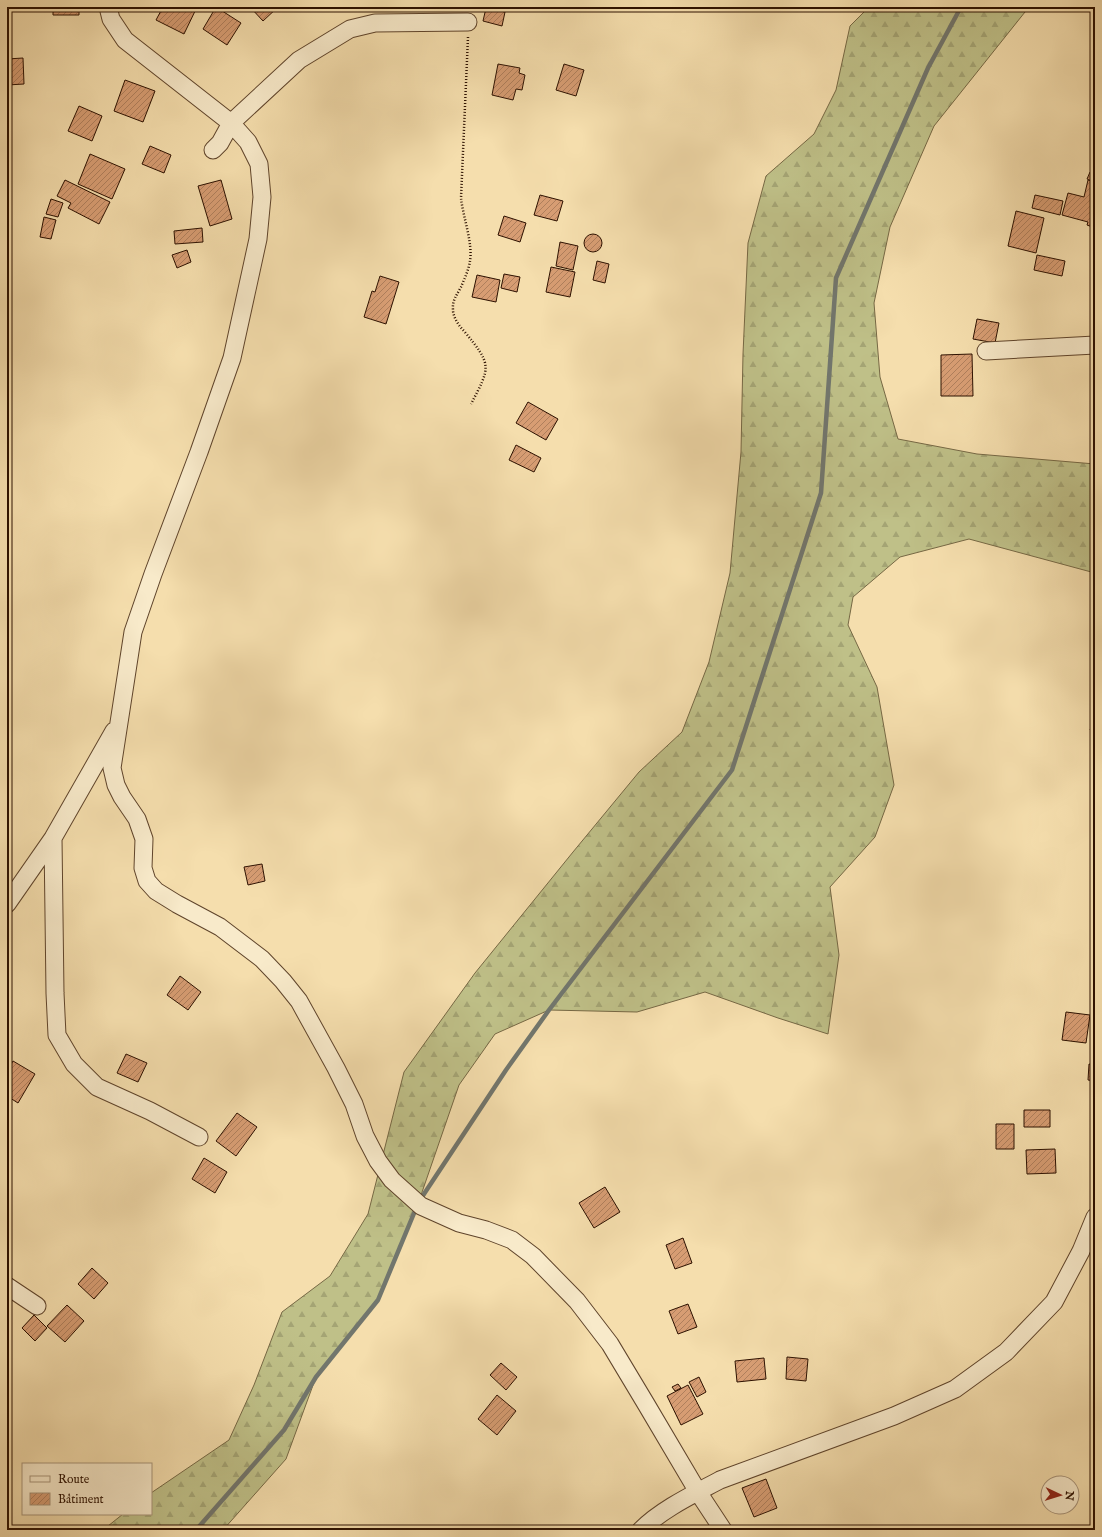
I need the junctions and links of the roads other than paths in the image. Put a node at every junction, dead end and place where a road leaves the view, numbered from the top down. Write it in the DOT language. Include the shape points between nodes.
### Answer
graph roads {
  1 [pos="108,7"];
  2 [pos="468,22"];
  3 [pos="231,123"];
  4 [pos="213,150"];
  5 [pos="1095,345"];
  6 [pos="986,351"];
  7 [pos="118,724"];
  8 [pos="53,838"];
  9 [pos="7,904"];
  10 [pos="199,1136"];
  11 [pos="1095,1217"];
  12 [pos="7,1286"];
  13 [pos="37,1306"];
  14 [pos="698,1492"];
  15 [pos="641,1530"];
  16 [pos="724,1530"];
  1 -- 3 [label="street" via="125,40"];
  2 -- 3 [label="street" via="375,23 350,29 299,60"];
  3 -- 4 [label="street" via="220,144"];
  3 -- 7 [label="street" via="248,142 259,164 262,197 258,240 232,358 133,632"];
  5 -- 6 [label="street"];
  7 -- 8 [label="street"];
  7 -- 14 [label="street" via="112,768 116,785 137,819 144,839 143,868 147,881 156,891 220,927 262,959 300,1001 354,1104 365,1136 392,1180 421,1206 459,1223 512,1240 533,1256 577,1301 610,1344"];
  8 -- 9 [label="street"];
  8 -- 10 [label="street" via="58,1035 74,1064 97,1087"];
  11 -- 14 [label="street" via="1081,1251 1054,1302 1006,1352 955,1389 894,1416 720,1480"];
  12 -- 13 [label="street"];
  14 -- 15 [label="street" via="650,1521"];
  14 -- 16 [label="street"];
}
